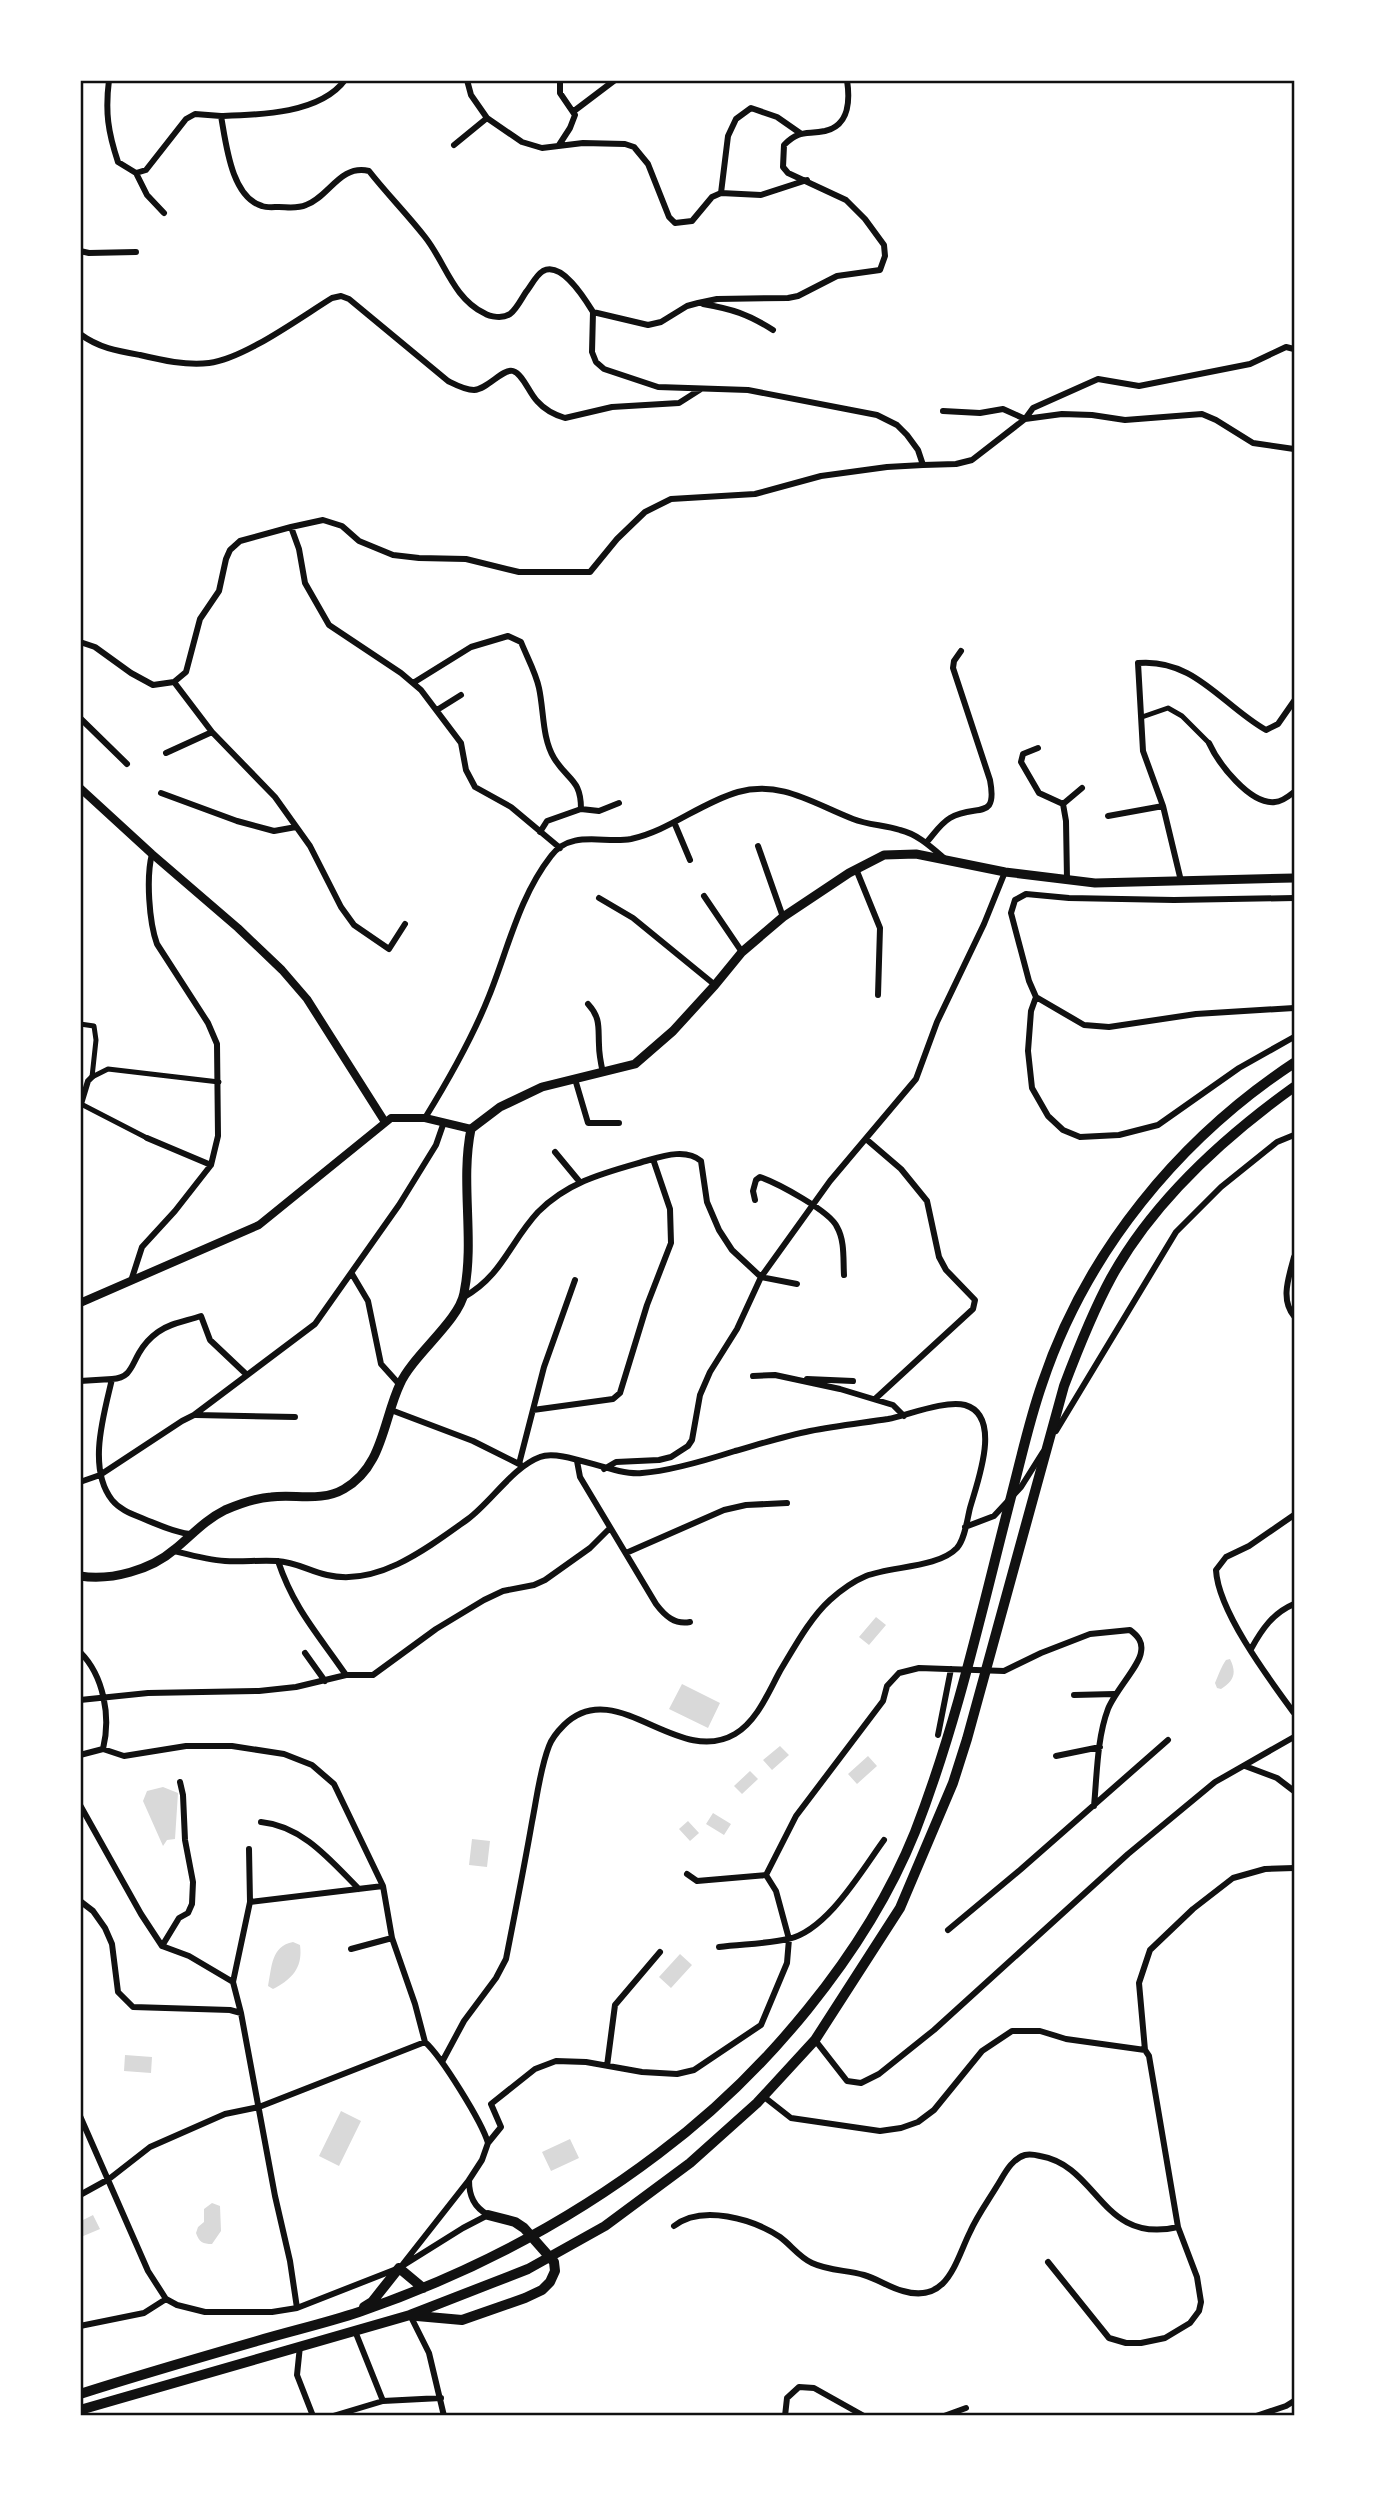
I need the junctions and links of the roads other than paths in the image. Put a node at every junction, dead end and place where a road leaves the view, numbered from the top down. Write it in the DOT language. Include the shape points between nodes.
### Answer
graph roads {
  1 [pos="109,80"];
  2 [pos="345,80"];
  3 [pos="467,80"];
  4 [pos="560,80"];
  5 [pos="615,80"];
  6 [pos="847,80"];
  7 [pos="574,111"];
  8 [pos="221,116"];
  9 [pos="487,118"];
  10 [pos="800,132"];
  11 [pos="454,145"];
  12 [pos="559,145"];
  13 [pos="136,173"];
  14 [pos="807,180"];
  15 [pos="720,193"];
  16 [pos="163,213"];
  17 [pos="80,251"];
  18 [pos="136,251"];
  19 [pos="698,303"];
  20 [pos="593,312"];
  21 [pos="773,330"];
  22 [pos="80,334"];
  23 [pos="1294,348"];
  24 [pos="703,388"];
  25 [pos="943,411"];
  26 [pos="1025,419"];
  27 [pos="1294,449"];
  28 [pos="923,465"];
  29 [pos="291,527"];
  30 [pos="80,642"];
  31 [pos="961,651"];
  32 [pos="174,682"];
  33 [pos="413,682"];
  34 [pos="461,695"];
  35 [pos="1294,701"];
  36 [pos="437,710"];
  37 [pos="80,718"];
  38 [pos="1142,718"];
  39 [pos="212,732"];
  40 [pos="1209,743"];
  41 [pos="1038,748"];
  42 [pos="166,753"];
  43 [pos="127,764"];
  44 [pos="80,788"];
  45 [pos="1082,788"];
  46 [pos="1294,792"];
  47 [pos="162,793"];
  48 [pos="619,803"];
  49 [pos="1063,804"];
  50 [pos="1163,806"];
  51 [pos="581,809"];
  52 [pos="1108,816"];
  53 [pos="674,822"];
  54 [pos="296,828"];
  55 [pos="540,832"];
  56 [pos="926,843"];
  57 [pos="758,845"];
  58 [pos="560,848"];
  59 [pos="152,854"];
  60 [pos="944,858"];
  61 [pos="690,860"];
  62 [pos="856,869"];
  63 [pos="1005,872"];
  64 [pos="1294,878"];
  65 [pos="1068,879"];
  66 [pos="1181,881"];
  67 [pos="704,896"];
  68 [pos="599,898"];
  69 [pos="1294,898"];
  70 [pos="783,917"];
  71 [pos="405,924"];
  72 [pos="742,952"];
  73 [pos="715,985"];
  74 [pos="878,995"];
  75 [pos="1036,998"];
  76 [pos="588,1004"];
  77 [pos="1294,1008"];
  78 [pos="80,1024"];
  79 [pos="1294,1037"];
  80 [pos="1294,1063"];
  81 [pos="603,1073"];
  82 [pos="92,1077"];
  83 [pos="575,1079"];
  84 [pos="219,1082"];
  85 [pos="1294,1087"];
  86 [pos="81,1104"];
  87 [pos="425,1118"];
  88 [pos="385,1122"];
  89 [pos="444,1122"];
  90 [pos="619,1124"];
  91 [pos="471,1129"];
  92 [pos="1294,1135"];
  93 [pos="147,1138"];
  94 [pos="866,1139"];
  95 [pos="555,1152"];
  96 [pos="653,1159"];
  97 [pos="211,1165"];
  98 [pos="579,1181"];
  99 [pos="755,1200"];
  100 [pos="812,1206"];
  101 [pos="1294,1257"];
  102 [pos="352,1274"];
  103 [pos="844,1275"];
  104 [pos="761,1277"];
  105 [pos="575,1280"];
  106 [pos="131,1281"];
  107 [pos="797,1284"];
  108 [pos="464,1297"];
  109 [pos="80,1303"];
  110 [pos="1294,1316"];
  111 [pos="247,1375"];
  112 [pos="754,1376"];
  113 [pos="113,1379"];
  114 [pos="798,1380"];
  115 [pos="80,1381"];
  116 [pos="853,1381"];
  117 [pos="399,1384"];
  118 [pos="875,1399"];
  119 [pos="391,1410"];
  120 [pos="533,1410"];
  121 [pos="194,1415"];
  122 [pos="904,1416"];
  123 [pos="295,1417"];
  124 [pos="577,1461"];
  125 [pos="522,1465"];
  126 [pos="604,1469"];
  127 [pos="100,1475"];
  128 [pos="80,1482"];
  129 [pos="787,1503"];
  130 [pos="1294,1515"];
  131 [pos="965,1527"];
  132 [pos="609,1529"];
  133 [pos="190,1534"];
  134 [pos="174,1551"];
  135 [pos="626,1553"];
  136 [pos="278,1561"];
  137 [pos="80,1577"];
  138 [pos="1293,1607"];
  139 [pos="690,1622"];
  140 [pos="1251,1649"];
  141 [pos="80,1653"];
  142 [pos="305,1653"];
  143 [pos="951,1669"];
  144 [pos="346,1675"];
  145 [pos="325,1681"];
  146 [pos="1114,1694"];
  147 [pos="1074,1695"];
  148 [pos="80,1700"];
  149 [pos="103,1700"];
  150 [pos="1294,1713"];
  151 [pos="938,1735"];
  152 [pos="1294,1737"];
  153 [pos="1168,1740"];
  154 [pos="1100,1746"];
  155 [pos="103,1749"];
  156 [pos="80,1755"];
  157 [pos="1056,1756"];
  158 [pos="1245,1766"];
  159 [pos="180,1783"];
  160 [pos="1294,1791"];
  161 [pos="80,1805"];
  162 [pos="1094,1806"];
  163 [pos="261,1822"];
  164 [pos="884,1840"];
  165 [pos="249,1849"];
  166 [pos="1294,1868"];
  167 [pos="687,1874"];
  168 [pos="765,1875"];
  169 [pos="383,1886"];
  170 [pos="359,1888"];
  171 [pos="80,1901"];
  172 [pos="250,1902"];
  173 [pos="948,1930"];
  174 [pos="392,1938"];
  175 [pos="789,1939"];
  176 [pos="162,1946"];
  177 [pos="719,1947"];
  178 [pos="351,1949"];
  179 [pos="660,1952"];
  180 [pos="233,1982"];
  181 [pos="241,2013"];
  182 [pos="425,2042"];
  183 [pos="811,2044"];
  184 [pos="1145,2050"];
  185 [pos="442,2062"];
  186 [pos="607,2066"];
  187 [pos="763,2096"];
  188 [pos="259,2107"];
  189 [pos="80,2116"];
  190 [pos="488,2143"];
  191 [pos="109,2179"];
  192 [pos="469,2180"];
  193 [pos="80,2196"];
  194 [pos="488,2216"];
  195 [pos="674,2226"];
  196 [pos="1178,2227"];
  197 [pos="1048,2262"];
  198 [pos="399,2268"];
  199 [pos="423,2288"];
  200 [pos="166,2299"];
  201 [pos="298,2308"];
  202 [pos="356,2313"];
  203 [pos="411,2315"];
  204 [pos="80,2326"];
  205 [pos="355,2331"];
  206 [pos="300,2346"];
  207 [pos="80,2394"];
  208 [pos="441,2398"];
  209 [pos="106,2401"];
  210 [pos="383,2401"];
  211 [pos="1294,2401"];
  212 [pos="966,2409"];
  213 [pos="80,2410"];
  214 [pos="87,2416"];
  215 [pos="313,2416"];
  216 [pos="333,2416"];
  217 [pos="444,2416"];
  218 [pos="785,2416"];
  219 [pos="864,2416"];
  220 [pos="944,2416"];
  221 [pos="1256,2416"];
  1 -- 13 [label="street" via="108,132 118,162"];
  2 -- 8 [label="street" via="320,99 278,114"];
  3 -- 9 [label="street"];
  4 -- 7 [label="street" via="560,93"];
  5 -- 7 [label="street"];
  6 -- 10 [label="street" via="850,102 843,119 828,131"];
  7 -- 12 [label="street" via="575,119"];
  8 -- 13 [label="street" via="195,114 186,119 146,170"];
  8 -- 20 [label="street" via="232,172 247,195 261,206 307,205 348,172 369,171 427,239 453,285 473,307 486,315 510,314 541,272 550,269 574,284"];
  9 -- 11 [label="street"];
  9 -- 12 [label="street" via="534,147"];
  10 -- 14 [label="street" via="784,145 783,167"];
  10 -- 15 [label="street" via="764,112 751,108 744,113 728,136"];
  12 -- 15 [label="street" via="634,147 648,164 675,223 692,221"];
  13 -- 16 [label="street"];
  14 -- 15 [label="street" via="761,195"];
  14 -- 19 [label="street" via="846,200 880,237 885,256 880,270 837,276 788,298"];
  17 -- 18 [label="street"];
  19 -- 20 [label="street" via="648,325"];
  19 -- 21 [label="street" via="737,310"];
  20 -- 24 [label="street" via="592,352 604,369 657,387"];
  22 -- 24 [label="street" via="112,350 208,364 233,357 341,296 447,381 475,390 511,370 537,402 565,418 612,407 679,403"];
  23 -- 26 [label="street" via="1286,347 1250,364 1139,386 1098,379 1033,408"];
  24 -- 28 [label="street" via="748,390 877,415 907,435"];
  25 -- 26 [label="street" via="1003,409"];
  26 -- 27 [label="street" via="1062,414 1125,420 1202,414 1253,443"];
  26 -- 28 [label="street" via="972,460"];
  28 -- 29 [label="street" via="821,476 755,494 671,499 645,512 590,572 519,572 466,559 393,555 323,520"];
  29 -- 32 [label="street" via="240,541 230,550 219,591 200,619 186,672"];
  29 -- 33 [label="street" via="305,583 329,625"];
  30 -- 32 [label="street" via="153,685"];
  31 -- 56 [label="street" via="953,668 990,780 992,805 952,817"];
  32 -- 39 [label="street"];
  33 -- 36 [label="street"];
  33 -- 51 [label="street" via="471,647 508,636 521,642 539,686 553,756 580,790"];
  34 -- 36 [label="street"];
  35 -- 38 [label="street" via="1278,724 1266,730 1201,680 1168,665 1138,663"];
  36 -- 55 [label="street" via="461,743 475,787 511,807"];
  37 -- 43 [label="street"];
  38 -- 40 [label="street" via="1168,708"];
  38 -- 50 [label="street" via="1143,751"];
  39 -- 42 [label="street"];
  39 -- 54 [label="street" via="275,797"];
  40 -- 46 [label="street" via="1238,783 1257,797 1276,803"];
  41 -- 49 [label="street" via="1023,754 1021,762 1039,793"];
  44 -- 59 [label="street"];
  45 -- 49 [label="street"];
  47 -- 54 [label="street" via="274,831"];
  48 -- 51 [label="street" via="599,811"];
  49 -- 65 [label="street"];
  50 -- 52 [label="street"];
  50 -- 66 [label="street"];
  51 -- 55 [label="street" via="547,821"];
  53 -- 56 [label="street" via="737,792 765,787 795,793 856,820 902,830"];
  53 -- 58 [label="street" via="629,839 576,839"];
  53 -- 61 [label="street"];
  54 -- 71 [label="street" via="354,925 389,949"];
  55 -- 58 [label="street"];
  56 -- 60 [label="street"];
  57 -- 70 [label="street"];
  58 -- 87 [label="street" via="524,900 484,1009"];
  59 -- 84 [label="street" via="148,870 153,933 208,1023 217,1044"];
  59 -- 88 [label="street" via="282,970 307,999"];
  60 -- 62 [label="main road" via="916,853 884,855"];
  60 -- 63 [label="main road"];
  62 -- 70 [label="main road"];
  62 -- 74 [label="street" via="880,928"];
  63 -- 65 [label="main road"];
  63 -- 94 [label="street" via="916,1079"];
  64 -- 66 [label="main road"];
  65 -- 66 [label="main road" via="1095,883"];
  67 -- 72 [label="street"];
  68 -- 73 [label="street" via="633,918"];
  69 -- 75 [label="street" via="1174,900 1026,894 1015,900 1011,913"];
  70 -- 72 [label="main road"];
  72 -- 73 [label="main road"];
  73 -- 81 [label="main road" via="635,1064"];
  75 -- 77 [label="street" via="1084,1025 1109,1027 1196,1014"];
  75 -- 79 [label="street" via="1028,1051 1032,1088 1048,1116 1080,1137 1119,1135 1158,1125 1239,1068"];
  76 -- 81 [label="street" via="600,1023"];
  78 -- 82 [label="street" via="94,1026"];
  80 -- 199 [label="highway" via="1222,1116 1169,1170 1123,1226 1071,1314 1042,1383 935,1775 913,1836 878,1908 835,1974 780,2041 661,2152 590,2202 510,2249"];
  81 -- 83 [label="main road"];
  82 -- 84 [label="street" via="108,1069"];
  82 -- 86 [label="street"];
  83 -- 90 [label="street" via="588,1123"];
  83 -- 91 [label="main road" via="542,1087 500,1107"];
  84 -- 97 [label="street" via="218,1136"];
  85 -- 183 [label="highway" via="1217,1148 1163,1205 1112,1276 1085,1329 1048,1439 953,1783 900,1908"];
  86 -- 93 [label="street"];
  87 -- 88 [label="street" via="400,1116"];
  87 -- 89 [label="street"];
  88 -- 106 [label="street" via="259,1225"];
  89 -- 91 [label="street"];
  89 -- 102 [label="street" via="436,1145"];
  91 -- 108 [label="main road"];
  92 -- 131 [label="street" via="1277,1142 1221,1187 1176,1232 1021,1487 994,1516"];
  93 -- 97 [label="street"];
  94 -- 100 [label="street"];
  94 -- 118 [label="street" via="901,1169 927,1201 939,1257 975,1300 973,1309"];
  95 -- 98 [label="street"];
  96 -- 98 [label="street"];
  96 -- 104 [label="street" via="685,1154 701,1161 707,1202 719,1230 732,1250"];
  96 -- 120 [label="street" via="670,1209 671,1243 620,1393 613,1399"];
  97 -- 106 [label="street" via="142,1247"];
  98 -- 108 [label="street" via="538,1212 491,1278"];
  99 -- 100 [label="street" via="755,1180 760,1177"];
  100 -- 103 [label="street" via="837,1225"];
  100 -- 104 [label="street"];
  101 -- 110 [label="street" via="1286,1296"];
  102 -- 111 [label="street" via="315,1324"];
  102 -- 117 [label="street" via="368,1301 381,1364"];
  104 -- 107 [label="street"];
  104 -- 126 [label="street" via="700,1395 695,1432 688,1446 671,1457 616,1462"];
  105 -- 120 [label="street"];
  106 -- 109 [label="street"];
  108 -- 117 [label="main road"];
  111 -- 113 [label="street" via="210,1340 201,1317 169,1325 155,1334 132,1370"];
  111 -- 121 [label="street"];
  112 -- 114 [label="street"];
  113 -- 115 [label="street"];
  113 -- 127 [label="street" via="100,1432"];
  114 -- 116 [label="street"];
  114 -- 118 [label="street"];
  117 -- 119 [label="main road"];
  118 -- 122 [label="street" via="893,1405"];
  119 -- 125 [label="street"];
  119 -- 133 [label="main road" via="375,1456 344,1490 321,1496 257,1499 225,1511"];
  120 -- 125 [label="street"];
  121 -- 123 [label="street"];
  121 -- 127 [label="street"];
  122 -- 126 [label="street" via="805,1432 639,1474"];
  122 -- 131 [label="street" via="962,1404 979,1414 985,1441"];
  124 -- 125 [label="street" via="550,1454"];
  124 -- 126 [label="street"];
  124 -- 132 [label="street" via="580,1477"];
  125 -- 136 [label="street" via="473,1515 388,1570 328,1576"];
  127 -- 128 [label="street"];
  127 -- 133 [label="street" via="111,1499 123,1510"];
  129 -- 135 [label="street" via="724,1510"];
  130 -- 140 [label="street" via="1226,1557 1216,1570 1235,1626"];
  131 -- 185 [label="street" via="960,1546 947,1555 862,1577 827,1602 747,1725 732,1736 708,1742 686,1739 602,1708 583,1712 555,1734 548,1748 506,1959"];
  132 -- 135 [label="street"];
  132 -- 144 [label="street" via="545,1580 484,1600 373,1675"];
  133 -- 134 [label="main road"];
  134 -- 136 [label="street" via="220,1561"];
  134 -- 137 [label="main road" via="119,1576"];
  135 -- 139 [label="street" via="660,1610 677,1622"];
  136 -- 144 [label="street" via="287,1589"];
  138 -- 140 [label="street" via="1272,1618"];
  140 -- 150 [label="street"];
  141 -- 149 [label="street" via="94,1668"];
  142 -- 145 [label="street"];
  143 -- 146 [label="street" via="1004,1671 1090,1634 1130,1630 1139,1637 1142,1650"];
  143 -- 151 [label="street"];
  143 -- 168 [label="street" via="919,1668 892,1679 883,1700 796,1816"];
  144 -- 145 [label="street"];
  145 -- 149 [label="street" via="259,1691 148,1693"];
  146 -- 147 [label="street"];
  146 -- 154 [label="street"];
  148 -- 149 [label="street"];
  149 -- 155 [label="street"];
  152 -- 158 [label="street"];
  153 -- 162 [label="street"];
  154 -- 157 [label="street"];
  154 -- 162 [label="street"];
  155 -- 156 [label="street"];
  155 -- 169 [label="street" via="124,1756 186,1746 232,1746 284,1754 312,1765 334,1784"];
  158 -- 160 [label="street" via="1277,1778"];
  158 -- 183 [label="street" via="1215,1782 1128,1854 879,2074 861,2084 846,2081"];
  159 -- 176 [label="street" via="192,1904"];
  161 -- 176 [label="street"];
  162 -- 173 [label="street"];
  163 -- 170 [label="street" via="292,1830"];
  164 -- 175 [label="street" via="824,1917"];
  165 -- 172 [label="street"];
  166 -- 184 [label="street" via="1265,1868 1233,1878 1150,1950 1139,1983"];
  167 -- 168 [label="street" via="697,1881"];
  168 -- 175 [label="street" via="776,1891"];
  169 -- 170 [label="street"];
  169 -- 174 [label="street"];
  170 -- 172 [label="street"];
  171 -- 181 [label="street" via="105,1928 112,1944 118,1992 133,2007"];
  172 -- 180 [label="street"];
  174 -- 178 [label="street"];
  174 -- 182 [label="street"];
  175 -- 177 [label="street"];
  175 -- 186 [label="street" via="787,1963 761,2025 734,2045 694,2070 677,2074"];
  176 -- 180 [label="street"];
  179 -- 186 [label="street" via="615,2005"];
  180 -- 181 [label="street"];
  181 -- 188 [label="street"];
  182 -- 185 [label="street"];
  182 -- 188 [label="street"];
  183 -- 187 [label="highway"];
  184 -- 187 [label="street" via="1040,2031 1012,2031 982,2052 934,2110 918,2122 880,2131 791,2118"];
  184 -- 196 [label="street"];
  185 -- 190 [label="street"];
  186 -- 190 [label="street" via="556,2062 536,2069 491,2104 501,2127"];
  187 -- 203 [label="highway" via="690,2163 606,2226 527,2269"];
  188 -- 191 [label="street" via="225,2114 150,2147"];
  188 -- 201 [label="street"];
  189 -- 191 [label="street"];
  190 -- 192 [label="street"];
  191 -- 193 [label="street"];
  191 -- 200 [label="street" via="148,2271"];
  192 -- 194 [label="street" via="469,2194 478,2210"];
  192 -- 198 [label="street"];
  194 -- 198 [label="street"];
  194 -- 203 [label="highway" via="524,2228 554,2262 550,2281 525,2298 462,2320"];
  195 -- 196 [label="street" via="697,2216 747,2222 780,2238 815,2265 866,2275 920,2294 941,2287 951,2274 970,2232 1012,2164 1024,2155 1035,2155 1067,2165 1123,2221 1145,2229"];
  196 -- 197 [label="street" via="1197,2277 1201,2302 1190,2323 1165,2338 1141,2343 1109,2338"];
  198 -- 199 [label="highway"];
  198 -- 201 [label="street"];
  198 -- 202 [label="highway" via="372,2302"];
  199 -- 202 [label="highway"];
  200 -- 201 [label="street" via="205,2312"];
  200 -- 204 [label="street" via="144,2313"];
  202 -- 207 [label="highway"];
  203 -- 205 [label="highway"];
  203 -- 208 [label="street" via="429,2353"];
  205 -- 206 [label="highway"];
  205 -- 210 [label="street"];
  206 -- 209 [label="highway"];
  206 -- 215 [label="street" via="297,2375"];
  208 -- 210 [label="street"];
  208 -- 217 [label="street"];
  209 -- 213 [label="highway"];
  209 -- 214 [label="highway"];
  210 -- 216 [label="street"];
  211 -- 221 [label="street"];
  212 -- 220 [label="street"];
  218 -- 219 [label="street" via="787,2398 799,2387 814,2388"];
}
